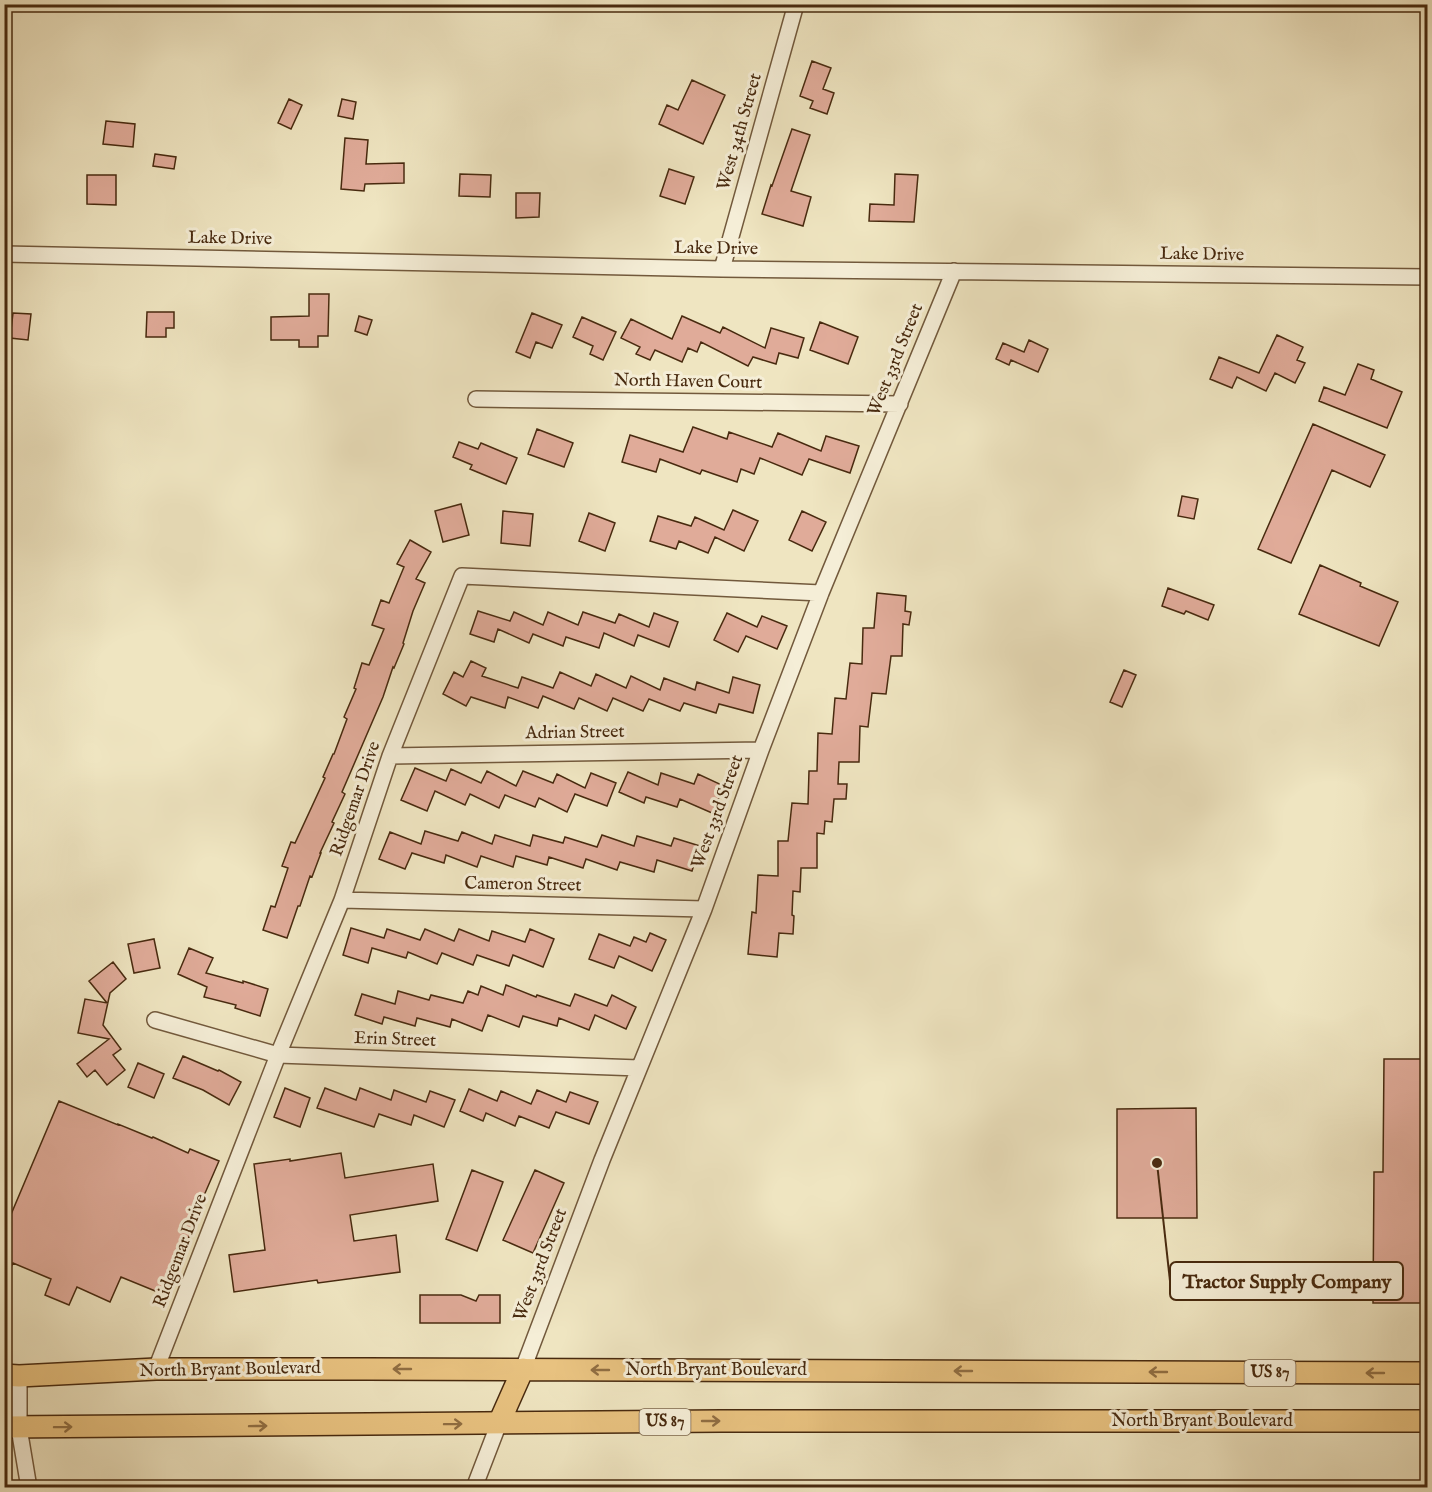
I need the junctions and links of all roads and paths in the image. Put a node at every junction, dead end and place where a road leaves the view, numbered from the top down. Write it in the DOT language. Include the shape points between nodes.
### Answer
graph roads {
  1 [pos="796,4"];
  2 [pos="4,254"];
  3 [pos="722,269"];
  4 [pos="954,271"];
  5 [pos="1428,277"];
  6 [pos="476,399"];
  7 [pos="900,404"];
  8 [pos="821,593"];
  9 [pos="761,750"];
  10 [pos="390,756"];
  11 [pos="342,900"];
  12 [pos="704,909"];
  13 [pos="154,1020"];
  14 [pos="278,1055"];
  15 [pos="639,1068"];
  16 [pos="156,1370"];
  17 [pos="523,1370"];
  18 [pos="1428,1373"];
  19 [pos="12,1376"];
  20 [pos="1428,1421"];
  21 [pos="498,1423"];
  22 [pos="12,1427"];
  23 [pos="28,1488"];
  24 [pos="474,1488"];
  1 -- 3 [label="street, West 34th Street"];
  2 -- 3 [label="street, Lake Drive"];
  3 -- 4 [label="street, Lake Drive"];
  4 -- 5 [label="street, Lake Drive"];
  4 -- 7 [label="street, West 33rd Street"];
  6 -- 7 [label="street, North Haven Court"];
  7 -- 8 [label="street, West 33rd Street"];
  8 -- 9 [label="street, West 33rd Street"];
  8 -- 10 [label="street, Ridgemar Drive" via="462,576"];
  9 -- 10 [label="street, Adrian Street"];
  9 -- 12 [label="street, West 33rd Street"];
  10 -- 11 [label="street, Ridgemar Drive"];
  11 -- 12 [label="street, Cameron Street"];
  11 -- 14 [label="street, Ridgemar Drive"];
  12 -- 15 [label="street, West 33rd Street"];
  13 -- 14 [label="street, Erin Street"];
  14 -- 15 [label="street, Erin Street"];
  14 -- 16 [label="street, Ridgemar Drive"];
  15 -- 17 [label="street, West 33rd Street"];
  17 -- 16 [label="highway, North Bryant Boulevard / US 87, one-way"];
  16 -- 19 [label="highway, North Bryant Boulevard / US 87"];
  18 -- 17 [label="highway, North Bryant Boulevard / US 87, one-way"];
  17 -- 21 [label="highway"];
  19 -- 22 [label="street"];
  21 -- 20 [label="highway, North Bryant Boulevard / US 87, one-way"];
  22 -- 21 [label="highway, North Bryant Boulevard / US 87, one-way"];
  21 -- 24 [label="street"];
  22 -- 23 [label="street"];
}
